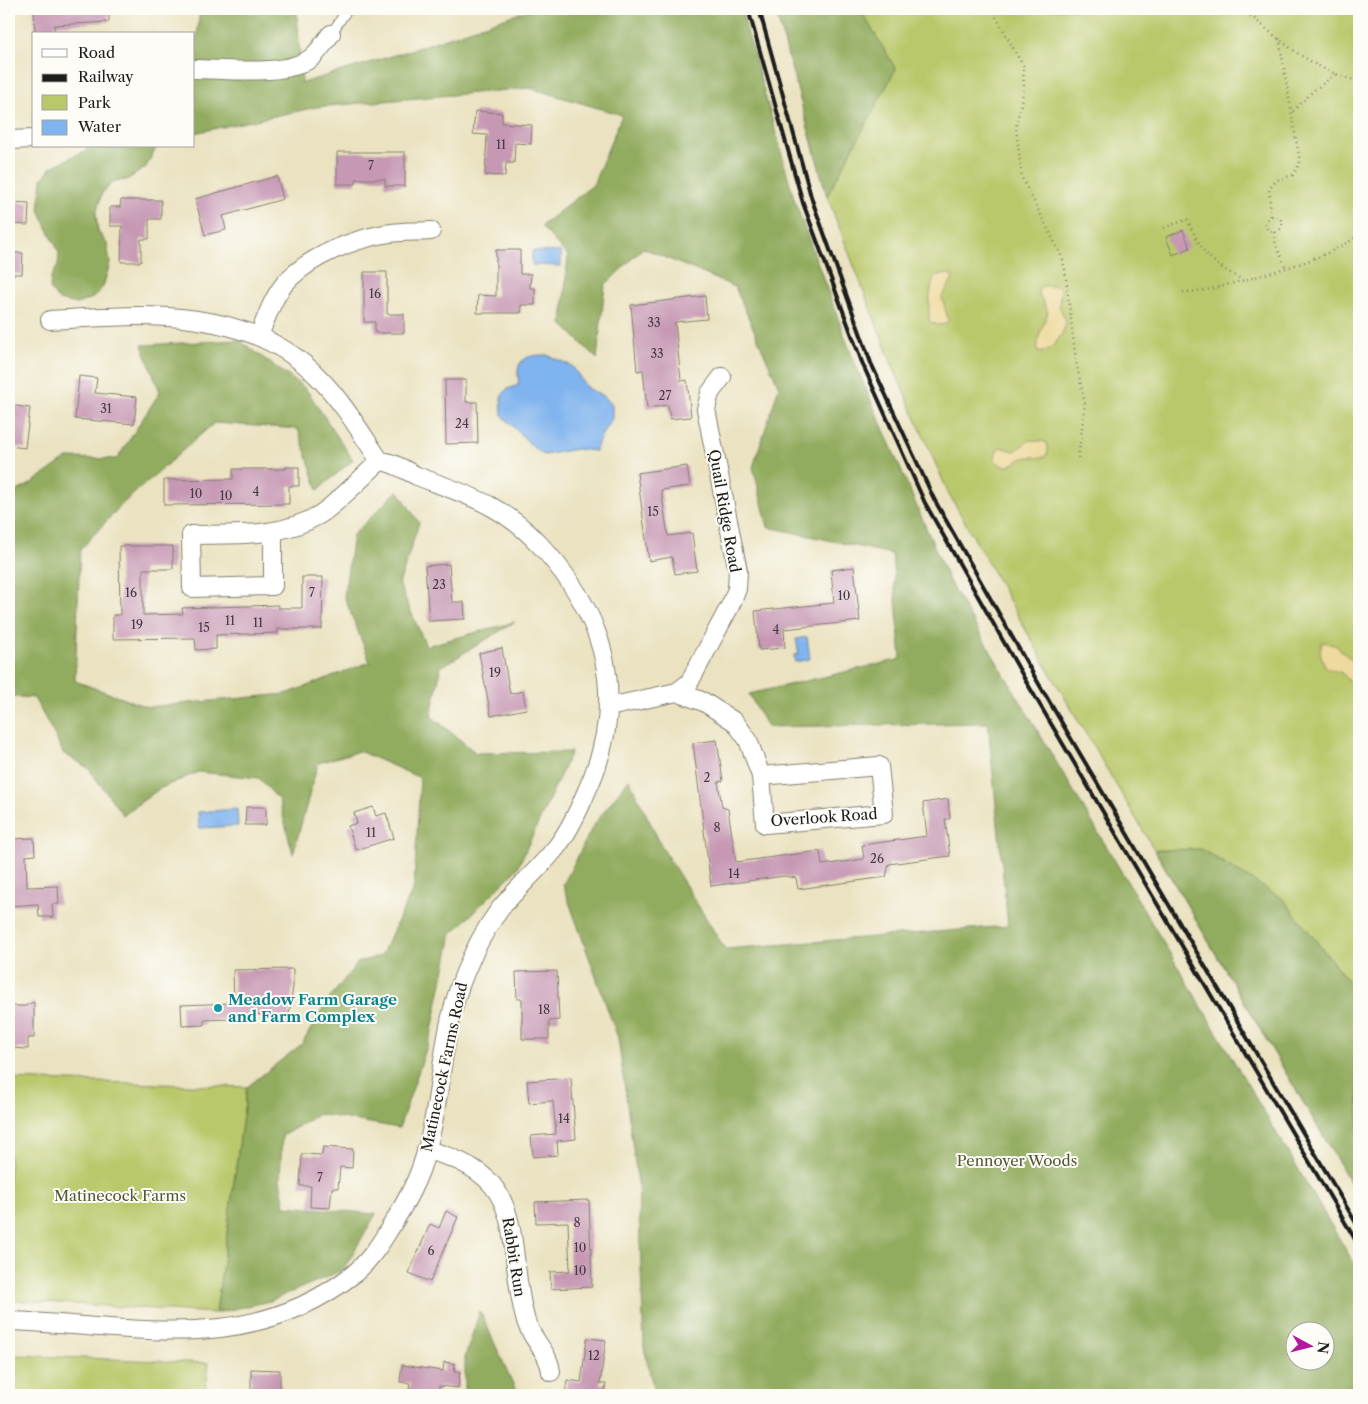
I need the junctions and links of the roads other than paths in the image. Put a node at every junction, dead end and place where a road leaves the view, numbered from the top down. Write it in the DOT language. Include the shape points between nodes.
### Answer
graph roads {
  1 [pos="351,9"];
  2 [pos="331,34"];
  3 [pos="195,69"];
  4 [pos="32,139"];
  5 [pos="9,140"];
  6 [pos="431,231"];
  7 [pos="50,320"];
  8 [pos="259,336"];
  9 [pos="722,377"];
  10 [pos="380,461"];
  11 [pos="272,533"];
  12 [pos="678,692"];
  13 [pos="609,707"];
  14 [pos="761,776"];
  15 [pos="426,1150"];
  16 [pos="9,1321"];
  17 [pos="551,1372"];
  1 -- 2 [label="lane"];
  2 -- 3 [label="street" via="312,57 296,66"];
  4 -- 5 [label="street"];
  6 -- 8 [label="street" via="386,234 350,244 317,259 290,278 273,302"];
  7 -- 8 [label="street" via="161,317 217,322"];
  8 -- 10 [label="street" via="296,358 320,378"];
  9 -- 12 [label="street, Quail Ridge Road" via="710,392 706,409 738,571 737,589 689,683"];
  10 -- 11 [label="street" via="320,515"];
  10 -- 13 [label="street, Matinecock Farms Road" via="389,461 410,473 496,507 524,528 560,566 585,604 598,634"];
  11 -- 11 [label="street" via="191,534 192,588 274,586"];
  12 -- 13 [label="street"];
  12 -- 14 [label="street, Overlook Road" via="704,702 735,722 748,740"];
  13 -- 15 [label="street, Matinecock Farms Road" via="602,751 575,817 556,847 502,907 484,933 464,975 454,1005"];
  14 -- 14 [label="street, Overlook Road" via="879,766 884,814 765,824"];
  15 -- 16 [label="street, Matinecock Farms Road" via="409,1197 378,1248 350,1277 307,1304 264,1320 195,1332"];
  15 -- 17 [label="street, Rabbit Run" via="471,1165 488,1178 500,1194 514,1239 526,1323 547,1355"];
}
